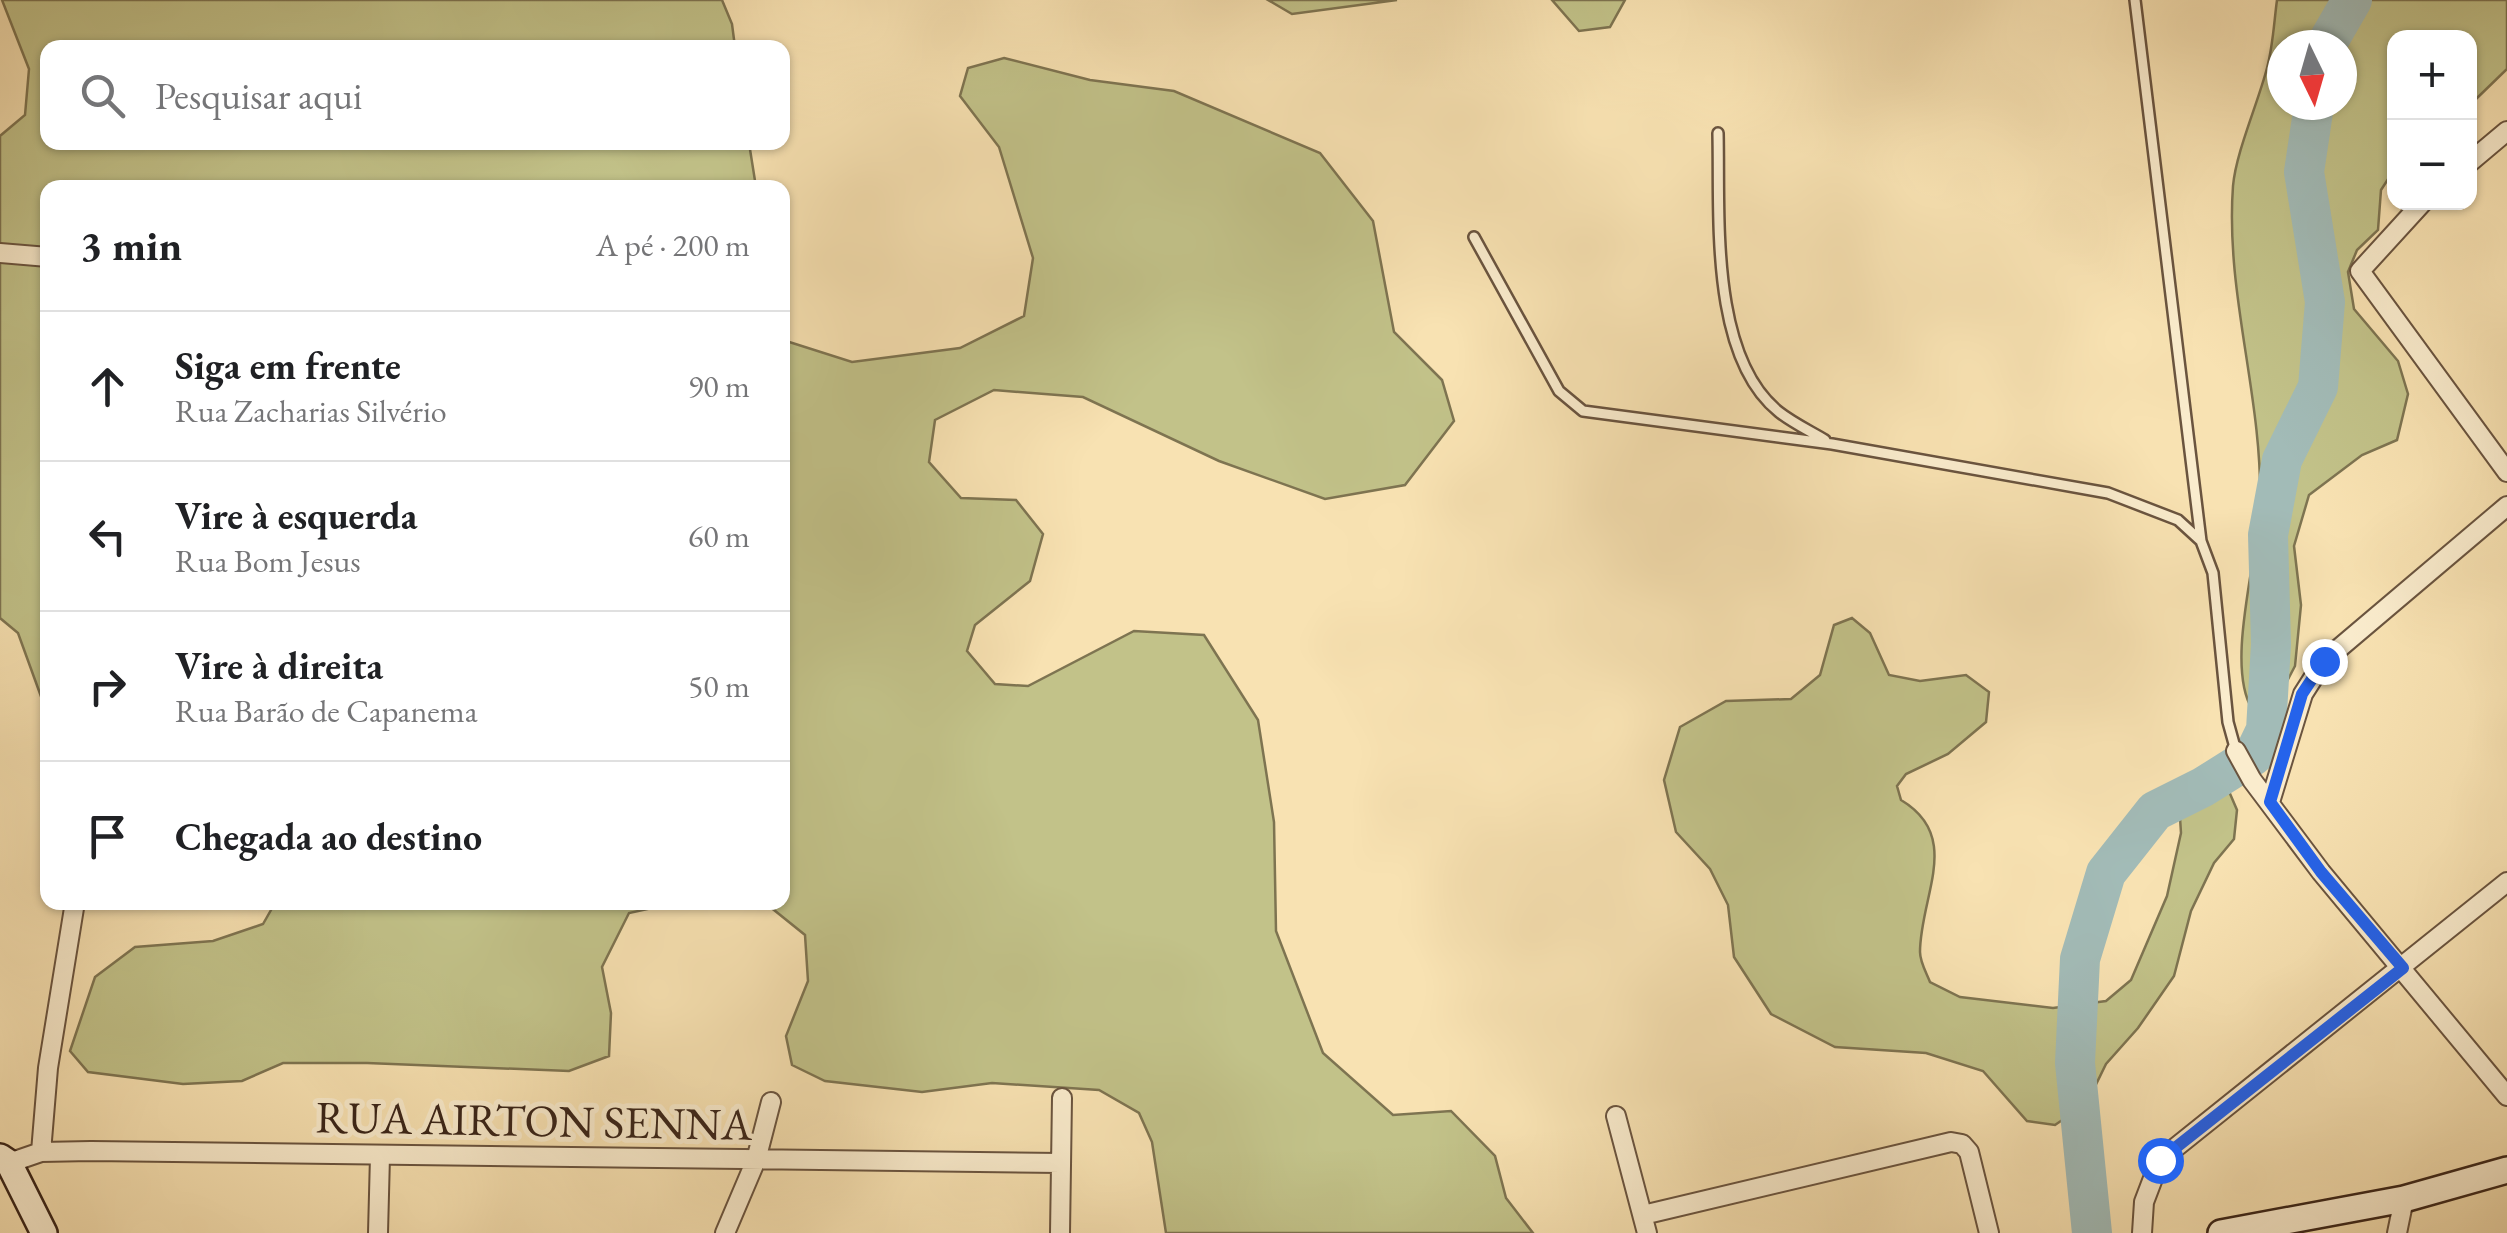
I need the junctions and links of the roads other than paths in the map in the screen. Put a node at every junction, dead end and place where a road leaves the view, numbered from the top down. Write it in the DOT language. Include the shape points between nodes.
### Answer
graph roads {
  1 [pos="2136,0"];
  2 [pos="2507,131"];
  3 [pos="1718,133"];
  4 [pos="2477,156"];
  5 [pos="2416,210"];
  6 [pos="1474,237"];
  7 [pos="0,253"];
  8 [pos="40,256"];
  9 [pos="1832,444"];
  10 [pos="2507,472"];
  11 [pos="2507,506"];
  12 [pos="2202,541"];
  13 [pos="2236,751"];
  14 [pos="2270,802"];
  15 [pos="2507,882"];
  16 [pos="74,910"];
  17 [pos="2403,968"];
  18 [pos="2507,1096"];
  19 [pos="1062,1098"];
  20 [pos="771,1102"];
  21 [pos="1616,1116"];
  22 [pos="41,1152"];
  23 [pos="380,1156"];
  24 [pos="5,1160"];
  25 [pos="756,1160"];
  26 [pos="1060,1163"];
  27 [pos="2507,1170"];
  28 [pos="2404,1199"];
  29 [pos="1645,1224"];
  30 [pos="44,1233"];
  31 [pos="378,1233"];
  32 [pos="725,1233"];
  33 [pos="1060,1233"];
  34 [pos="1989,1233"];
  35 [pos="2142,1233"];
  36 [pos="2221,1233"];
  37 [pos="2398,1233"];
  1 -- 12 [label="lane"];
  2 -- 4 [label="street"];
  3 -- 9 [label="lane" via="1722,290 1742,363 1776,410"];
  5 -- 10 [label="street" via="2360,271"];
  6 -- 9 [label="lane" via="1559,391 1583,411"];
  7 -- 8 [label="street"];
  9 -- 12 [label="lane" via="2108,493 2178,520"];
  11 -- 14 [label="street" via="2324,661 2302,694"];
  12 -- 13 [label="lane" via="2213,573"];
  13 -- 14 [label="street"];
  14 -- 17 [label="street"];
  15 -- 17 [label="street"];
  16 -- 22 [label="street"];
  17 -- 18 [label="street"];
  17 -- 35 [label="street" via="2160,1160 2144,1202"];
  19 -- 26 [label="street"];
  20 -- 25 [label="street"];
  21 -- 29 [label="street"];
  22 -- 23 [label="street, RUA AIRTON SENNA"];
  22 -- 24 [label="street, RUA AIRTON SENNA"];
  23 -- 25 [label="street, RUA AIRTON SENNA"];
  23 -- 31 [label="street"];
  24 -- 30 [label="street"];
  25 -- 26 [label="street, RUA AIRTON SENNA"];
  25 -- 32 [label="street"];
  26 -- 33 [label="street"];
  27 -- 28 [label="street"];
  28 -- 36 [label="street"];
  28 -- 37 [label="street"];
  29 -- 34 [label="street" via="1950,1142 1969,1152"];
}
